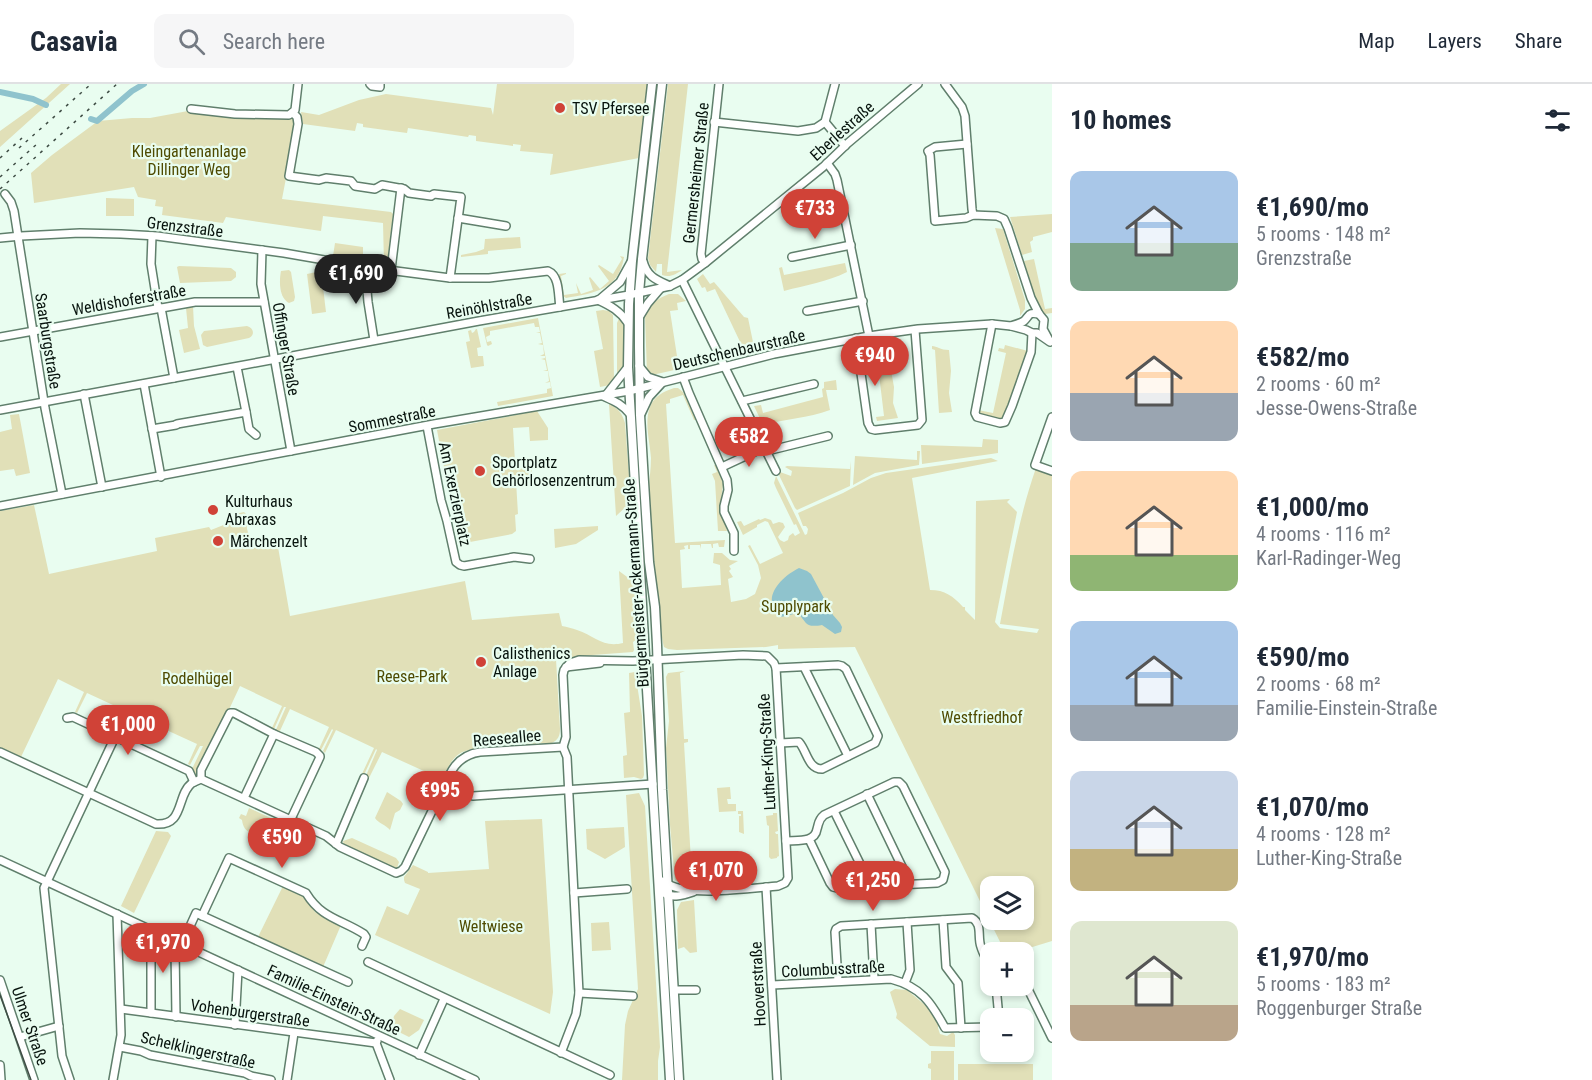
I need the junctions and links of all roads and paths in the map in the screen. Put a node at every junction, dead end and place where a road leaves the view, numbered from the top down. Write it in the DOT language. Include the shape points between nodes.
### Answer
graph roads {
  1 [pos="298,84"];
  2 [pos="370,84"];
  3 [pos="380,84"];
  4 [pos="652,84"];
  5 [pos="662,84"];
  6 [pos="719,84"];
  7 [pos="835,84"];
  8 [pos="918,84"];
  9 [pos="945,84"];
  10 [pos="191,109"];
  11 [pos="294,113"];
  12 [pos="714,122"];
  13 [pos="825,122"];
  14 [pos="967,144"];
  15 [pos="844,146"];
  16 [pos="827,163"];
  17 [pos="401,188"];
  18 [pos="5,194"];
  19 [pos="973,215"];
  20 [pos="458,218"];
  21 [pos="938,220"];
  22 [pos="506,226"];
  23 [pos="938,231"];
  24 [pos="18,236"];
  25 [pos="152,236"];
  26 [pos="0,238"];
  27 [pos="851,246"];
  28 [pos="262,250"];
  29 [pos="792,257"];
  30 [pos="642,259"];
  31 [pos="632,261"];
  32 [pos="705,263"];
  33 [pos="365,267"];
  34 [pos="391,270"];
  35 [pos="450,278"];
  36 [pos="682,280"];
  37 [pos="670,286"];
  38 [pos="660,289"];
  39 [pos="639,293"];
  40 [pos="629,295"];
  41 [pos="1031,298"];
  42 [pos="598,300"];
  43 [pos="863,301"];
  44 [pos="264,302"];
  45 [pos="560,307"];
  46 [pos="160,308"];
  47 [pos="807,311"];
  48 [pos="1030,314"];
  49 [pos="1039,314"];
  50 [pos="639,318"];
  51 [pos="1024,320"];
  52 [pos="628,323"];
  53 [pos="992,324"];
  54 [pos="1011,326"];
  55 [pos="1039,329"];
  56 [pos="915,330"];
  57 [pos="33,331"];
  58 [pos="869,336"];
  59 [pos="0,337"];
  60 [pos="856,338"];
  61 [pos="374,340"];
  62 [pos="1051,344"];
  63 [pos="274,360"];
  64 [pos="639,366"];
  65 [pos="237,367"];
  66 [pos="628,367"];
  67 [pos="724,367"];
  68 [pos="683,377"];
  69 [pos="174,378"];
  70 [pos="663,382"];
  71 [pos="144,384"];
  72 [pos="814,384"];
  73 [pos="640,389"];
  74 [pos="629,391"];
  75 [pos="84,394"];
  76 [pos="604,395"];
  77 [pos="742,401"];
  78 [pos="44,402"];
  79 [pos="0,410"];
  80 [pos="246,412"];
  81 [pos="630,414"];
  82 [pos="640,415"];
  83 [pos="1052,417"];
  84 [pos="427,426"];
  85 [pos="152,429"];
  86 [pos="256,435"];
  87 [pos="828,436"];
  88 [pos="766,449"];
  89 [pos="291,451"];
  90 [pos="722,467"];
  91 [pos="776,471"];
  92 [pos="1052,471"];
  93 [pos="161,477"];
  94 [pos="102,487"];
  95 [pos="62,494"];
  96 [pos="0,506"];
  97 [pos="734,551"];
  98 [pos="530,559"];
  99 [pos="658,660"];
  100 [pos="646,661"];
  101 [pos="804,667"];
  102 [pos="776,668"];
  103 [pos="68,718"];
  104 [pos="274,734"];
  105 [pos="115,737"];
  106 [pos="780,743"];
  107 [pos="563,747"];
  108 [pos="0,752"];
  109 [pos="848,756"];
  110 [pos="363,778"];
  111 [pos="198,781"];
  112 [pos="653,784"];
  113 [pos="569,790"];
  114 [pos="88,793"];
  115 [pos="867,794"];
  116 [pos="472,796"];
  117 [pos="244,798"];
  118 [pos="834,811"];
  119 [pos="291,819"];
  120 [pos="808,839"];
  121 [pos="786,841"];
  122 [pos="336,844"];
  123 [pos="657,856"];
  124 [pos="0,860"];
  125 [pos="47,881"];
  126 [pos="668,884"];
  127 [pos="907,885"];
  128 [pos="766,887"];
  129 [pos="868,887"];
  130 [pos="627,889"];
  131 [pos="698,891"];
  132 [pos="574,892"];
  133 [pos="669,896"];
  134 [pos="117,914"];
  135 [pos="202,916"];
  136 [pos="943,920"];
  137 [pos="907,922"];
  138 [pos="871,924"];
  139 [pos="153,931"];
  140 [pos="179,942"];
  141 [pos="980,945"];
  142 [pos="362,946"];
  143 [pos="368,962"];
  144 [pos="238,970"];
  145 [pos="874,979"];
  146 [pos="0,980"];
  147 [pos="838,981"];
  148 [pos="348,982"];
  149 [pos="905,983"];
  150 [pos="772,985"];
  151 [pos="674,990"];
  152 [pos="696,990"];
  153 [pos="579,993"];
  154 [pos="633,996"];
  155 [pos="1032,996"];
  156 [pos="444,999"];
  157 [pos="121,1009"];
  158 [pos="151,1013"];
  159 [pos="176,1017"];
  160 [pos="235,1025"];
  161 [pos="58,1026"];
  162 [pos="980,1027"];
  163 [pos="961,1028"];
  164 [pos="294,1033"];
  165 [pos="20,1037"];
  166 [pos="1052,1037"];
  167 [pos="377,1040"];
  168 [pos="120,1047"];
  169 [pos="561,1053"];
  170 [pos="419,1055"];
  171 [pos="0,1065"];
  172 [pos="610,1075"];
  173 [pos="1,1080"];
  174 [pos="34,1080"];
  175 [pos="70,1080"];
  176 [pos="114,1080"];
  177 [pos="271,1080"];
  178 [pos="287,1080"];
  179 [pos="389,1080"];
  180 [pos="475,1080"];
  181 [pos="670,1080"];
  182 [pos="679,1080"];
  183 [pos="777,1080"];
  1 -- 11 [label="street"];
  2 -- 3 [label="street"];
  4 -- 31 [label="main road, Bürgermeister-Ackermann-Straße"];
  5 -- 30 [label="main road, Bürgermeister-Ackermann-Straße"];
  6 -- 12 [label="street, Germersheimer Straße"];
  7 -- 13 [label="street"];
  8 -- 15 [label="street, Eberlestraße"];
  9 -- 14 [label="street" via="964,110"];
  10 -- 11 [label="street" via="278,116"];
  11 -- 17 [label="street" via="298,124 289,176 351,181 356,186 375,189 382,185"];
  12 -- 13 [label="street" via="798,131"];
  12 -- 32 [label="street, Germersheimer Straße" via="701,254"];
  13 -- 15 [label="street"];
  14 -- 19 [label="street"];
  14 -- 21 [label="street" via="928,151 935,221"];
  15 -- 16 [label="street, Eberlestraße"];
  16 -- 27 [label="street" via="837,180"];
  16 -- 32 [label="street, Eberlestraße"];
  17 -- 20 [label="street" via="409,193 461,197"];
  17 -- 34 [label="street"];
  18 -- 24 [label="street, Saarburgstraße" via="13,206"];
  19 -- 21 [label="street"];
  19 -- 41 [label="street" via="1004,219"];
  20 -- 22 [label="street"];
  20 -- 35 [label="street"];
  21 -- 23 [label="street"];
  24 -- 25 [label="street, Grenzstraße"];
  24 -- 26 [label="street, Grenzstraße"];
  24 -- 57 [label="street, Saarburgstraße"];
  25 -- 28 [label="street, Grenzstraße"];
  25 -- 46 [label="street" via="151,264"];
  27 -- 29 [label="street"];
  27 -- 43 [label="street"];
  28 -- 33 [label="street, Grenzstraße"];
  28 -- 44 [label="street, Offinger Straße" via="260,282"];
  30 -- 37 [label="street" via="655,280"];
  30 -- 39 [label="main road, Bürgermeister-Ackermann-Straße"];
  31 -- 40 [label="main road, Bürgermeister-Ackermann-Straße"];
  31 -- 42 [label="street" via="620,282"];
  32 -- 36 [label="street, Eberlestraße"];
  33 -- 34 [label="street, Grenzstraße"];
  33 -- 61 [label="street"];
  34 -- 35 [label="street, Grenzstraße"];
  35 -- 45 [label="street, Grenzstraße" via="548,271 556,278"];
  36 -- 37 [label="street, Eberlestraße"];
  36 -- 67 [label="street"];
  37 -- 38 [label="street, Eberlestraße"];
  38 -- 39 [label="street, Eberlestraße"];
  38 -- 50 [label="street"];
  39 -- 40 [label="street, Reinöhlstraße"];
  39 -- 50 [label="main road, Bürgermeister-Ackermann-Straße"];
  40 -- 42 [label="street, Reinöhlstraße"];
  40 -- 52 [label="main road, Bürgermeister-Ackermann-Straße"];
  41 -- 48 [label="street"];
  41 -- 49 [label="street, Deutschenbaurstraße"];
  42 -- 45 [label="street, Reinöhlstraße"];
  42 -- 52 [label="street" via="614,308"];
  43 -- 47 [label="street"];
  43 -- 58 [label="street"];
  44 -- 46 [label="street, Weldishoferstraße" via="195,302"];
  44 -- 63 [label="street, Offinger Straße"];
  45 -- 61 [label="street, Reinöhlstraße"];
  46 -- 57 [label="street, Weldishoferstraße"];
  46 -- 69 [label="street"];
  48 -- 49 [label="street"];
  48 -- 51 [label="street"];
  49 -- 55 [label="street, Deutschenbaurstraße" via="1043,318"];
  50 -- 64 [label="main road, Bürgermeister-Ackermann-Straße"];
  51 -- 54 [label="street"];
  51 -- 55 [label="street" via="1024,326"];
  52 -- 66 [label="main road, Bürgermeister-Ackermann-Straße"];
  53 -- 54 [label="street, Deutschenbaurstraße"];
  53 -- 55 [label="street" via="975,413 996,422 1005,422 1008,417"];
  53 -- 56 [label="street, Deutschenbaurstraße"];
  54 -- 55 [label="street, Deutschenbaurstraße"];
  55 -- 62 [label="street, Deutschenbaurstraße"];
  56 -- 58 [label="street, Deutschenbaurstraße"];
  56 -- 60 [label="street" via="922,420 918,425 871,429"];
  57 -- 59 [label="street, Weldishoferstraße"];
  57 -- 78 [label="street, Saarburgstraße"];
  58 -- 60 [label="street, Deutschenbaurstraße"];
  60 -- 67 [label="street, Deutschenbaurstraße"];
  61 -- 63 [label="street, Reinöhlstraße"];
  63 -- 65 [label="street, Reinöhlstraße"];
  63 -- 89 [label="street, Offinger Straße"];
  64 -- 70 [label="street" via="648,377"];
  64 -- 73 [label="main road, Bürgermeister-Ackermann-Straße"];
  65 -- 69 [label="street, Reinöhlstraße"];
  65 -- 80 [label="street"];
  66 -- 74 [label="main road, Bürgermeister-Ackermann-Straße"];
  66 -- 76 [label="street"];
  67 -- 68 [label="street, Deutschenbaurstraße"];
  67 -- 77 [label="street"];
  68 -- 70 [label="street, Deutschenbaurstraße"];
  68 -- 90 [label="street"];
  69 -- 71 [label="street, Reinöhlstraße"];
  70 -- 73 [label="street, Deutschenbaurstraße"];
  70 -- 82 [label="street"];
  71 -- 75 [label="street, Reinöhlstraße"];
  71 -- 85 [label="street"];
  72 -- 77 [label="street"];
  73 -- 74 [label="street, Deutschenbaurstraße"];
  73 -- 82 [label="main road, Bürgermeister-Ackermann-Straße"];
  74 -- 76 [label="street, Sommestraße"];
  74 -- 81 [label="main road, Bürgermeister-Ackermann-Straße"];
  75 -- 78 [label="street, Reinöhlstraße"];
  75 -- 94 [label="street"];
  76 -- 81 [label="street"];
  76 -- 84 [label="street, Sommestraße"];
  77 -- 88 [label="street"];
  78 -- 79 [label="street, Reinöhlstraße"];
  78 -- 95 [label="street, Saarburgstraße"];
  80 -- 85 [label="street"];
  80 -- 86 [label="street" via="249,429"];
  81 -- 100 [label="main road, Bürgermeister-Ackermann-Straße"];
  82 -- 99 [label="main road, Bürgermeister-Ackermann-Straße"];
  83 -- 92 [label="street" via="1035,465"];
  84 -- 89 [label="street, Sommestraße"];
  84 -- 98 [label="street, Am Exerzierplatz" via="456,562 464,566 514,557"];
  85 -- 93 [label="street"];
  87 -- 88 [label="street"];
  88 -- 90 [label="street"];
  88 -- 91 [label="street"];
  89 -- 93 [label="street, Sommestraße"];
  90 -- 97 [label="street" via="728,485 724,512 734,533"];
  93 -- 94 [label="street, Sommestraße"];
  94 -- 95 [label="street, Sommestraße"];
  95 -- 96 [label="street, Sommestraße"];
  99 -- 100 [label="street"];
  99 -- 102 [label="street" via="762,655 771,658"];
  99 -- 126 [label="main road, Bürgermeister-Ackermann-Straße"];
  100 -- 107 [label="street, Reeseallee" via="566,667"];
  100 -- 112 [label="main road, Bürgermeister-Ackermann-Straße"];
  101 -- 102 [label="street"];
  101 -- 109 [label="street"];
  101 -- 109 [label="street" via="838,665 846,669 878,736 875,743"];
  102 -- 106 [label="street, Luther-King-Straße"];
  103 -- 105 [label="street, Reeseallee"];
  104 -- 111 [label="street" via="230,713"];
  104 -- 117 [label="street"];
  104 -- 119 [label="street" via="320,756"];
  105 -- 111 [label="street, Reeseallee" via="189,771"];
  105 -- 114 [label="street"];
  106 -- 109 [label="street" via="799,742 817,770"];
  106 -- 121 [label="street, Luther-King-Straße"];
  107 -- 113 [label="street"];
  107 -- 122 [label="street, Reeseallee" via="480,752 460,759 401,871 391,872"];
  108 -- 114 [label="street"];
  110 -- 122 [label="street"];
  111 -- 114 [label="street" via="188,788 171,821 162,824"];
  111 -- 117 [label="street, Reeseallee"];
  112 -- 113 [label="street"];
  112 -- 123 [label="main road, Bürgermeister-Ackermann-Straße"];
  113 -- 116 [label="street"];
  113 -- 132 [label="street"];
  114 -- 125 [label="street"];
  115 -- 118 [label="street"];
  115 -- 127 [label="street" via="906,875"];
  115 -- 127 [label="street" via="894,782 903,786 945,872 943,880 936,883"];
  117 -- 119 [label="street, Reeseallee"];
  118 -- 120 [label="street" via="819,819 816,834"];
  118 -- 129 [label="street"];
  119 -- 122 [label="street, Reeseallee"];
  120 -- 121 [label="street"];
  120 -- 129 [label="street" via="832,887"];
  121 -- 128 [label="street, Luther-King-Straße" via="787,881"];
  123 -- 133 [label="street" via="663,890"];
  123 -- 181 [label="main road, Bürgermeister-Ackermann-Straße"];
  124 -- 125 [label="street, Familie-Einstein-Straße"];
  125 -- 134 [label="street, Familie-Einstein-Straße"];
  125 -- 161 [label="street" via="44,895"];
  126 -- 131 [label="street, Luther-King-Straße"];
  126 -- 133 [label="main road, Bürgermeister-Ackermann-Straße"];
  127 -- 129 [label="street"];
  128 -- 131 [label="street, Luther-King-Straße"];
  128 -- 150 [label="street, Hooverstraße"];
  130 -- 132 [label="street"];
  131 -- 133 [label="street, Luther-King-Straße"];
  132 -- 153 [label="street"];
  133 -- 151 [label="main road, Bürgermeister-Ackermann-Straße"];
  134 -- 139 [label="street, Familie-Einstein-Straße"];
  134 -- 157 [label="street"];
  135 -- 140 [label="street" via="196,913"];
  135 -- 142 [label="street" via="229,858 306,893 319,910 364,934"];
  135 -- 148 [label="street, Familie-Einstein-Straße"];
  136 -- 137 [label="street"];
  136 -- 141 [label="street" via="977,921"];
  136 -- 163 [label="street" via="946,968 958,983"];
  137 -- 138 [label="street"];
  137 -- 149 [label="street" via="910,970"];
  138 -- 145 [label="street"];
  138 -- 147 [label="street" via="836,929"];
  139 -- 140 [label="street, Familie-Einstein-Straße"];
  139 -- 158 [label="street"];
  140 -- 144 [label="street, Familie-Einstein-Straße"];
  140 -- 159 [label="street" via="175,948"];
  143 -- 156 [label="street"];
  144 -- 160 [label="street"];
  144 -- 167 [label="street, Familie-Einstein-Straße"];
  145 -- 147 [label="street, Columbusstraße"];
  145 -- 149 [label="street, Columbusstraße"];
  146 -- 165 [label="street, Ulmer Straße"];
  147 -- 150 [label="street, Columbusstraße"];
  149 -- 163 [label="street, Columbusstraße" via="923,995 945,1028"];
  150 -- 183 [label="street, Hooverstraße"];
  151 -- 152 [label="street"];
  151 -- 182 [label="main road, Bürgermeister-Ackermann-Straße"];
  153 -- 154 [label="street"];
  153 -- 169 [label="street" via="576,1014"];
  155 -- 166 [label="street"];
  156 -- 169 [label="street"];
  156 -- 170 [label="street"];
  157 -- 158 [label="street, Vohenburgerstraße"];
  157 -- 168 [label="street"];
  158 -- 159 [label="street, Vohenburgerstraße"];
  159 -- 160 [label="street, Vohenburgerstraße"];
  160 -- 164 [label="street, Vohenburgerstraße"];
  161 -- 165 [label="street"];
  161 -- 175 [label="street"];
  162 -- 163 [label="street"];
  164 -- 167 [label="street, Vohenburgerstraße"];
  164 -- 178 [label="street"];
  165 -- 174 [label="street, Ulmer Straße"];
  167 -- 170 [label="street, Familie-Einstein-Straße"];
  167 -- 179 [label="street"];
  168 -- 176 [label="street"];
  168 -- 177 [label="street, Schelklingerstraße"];
  169 -- 172 [label="street"];
  170 -- 180 [label="street, Familie-Einstein-Straße"];
  171 -- 173 [label="street"];
}
